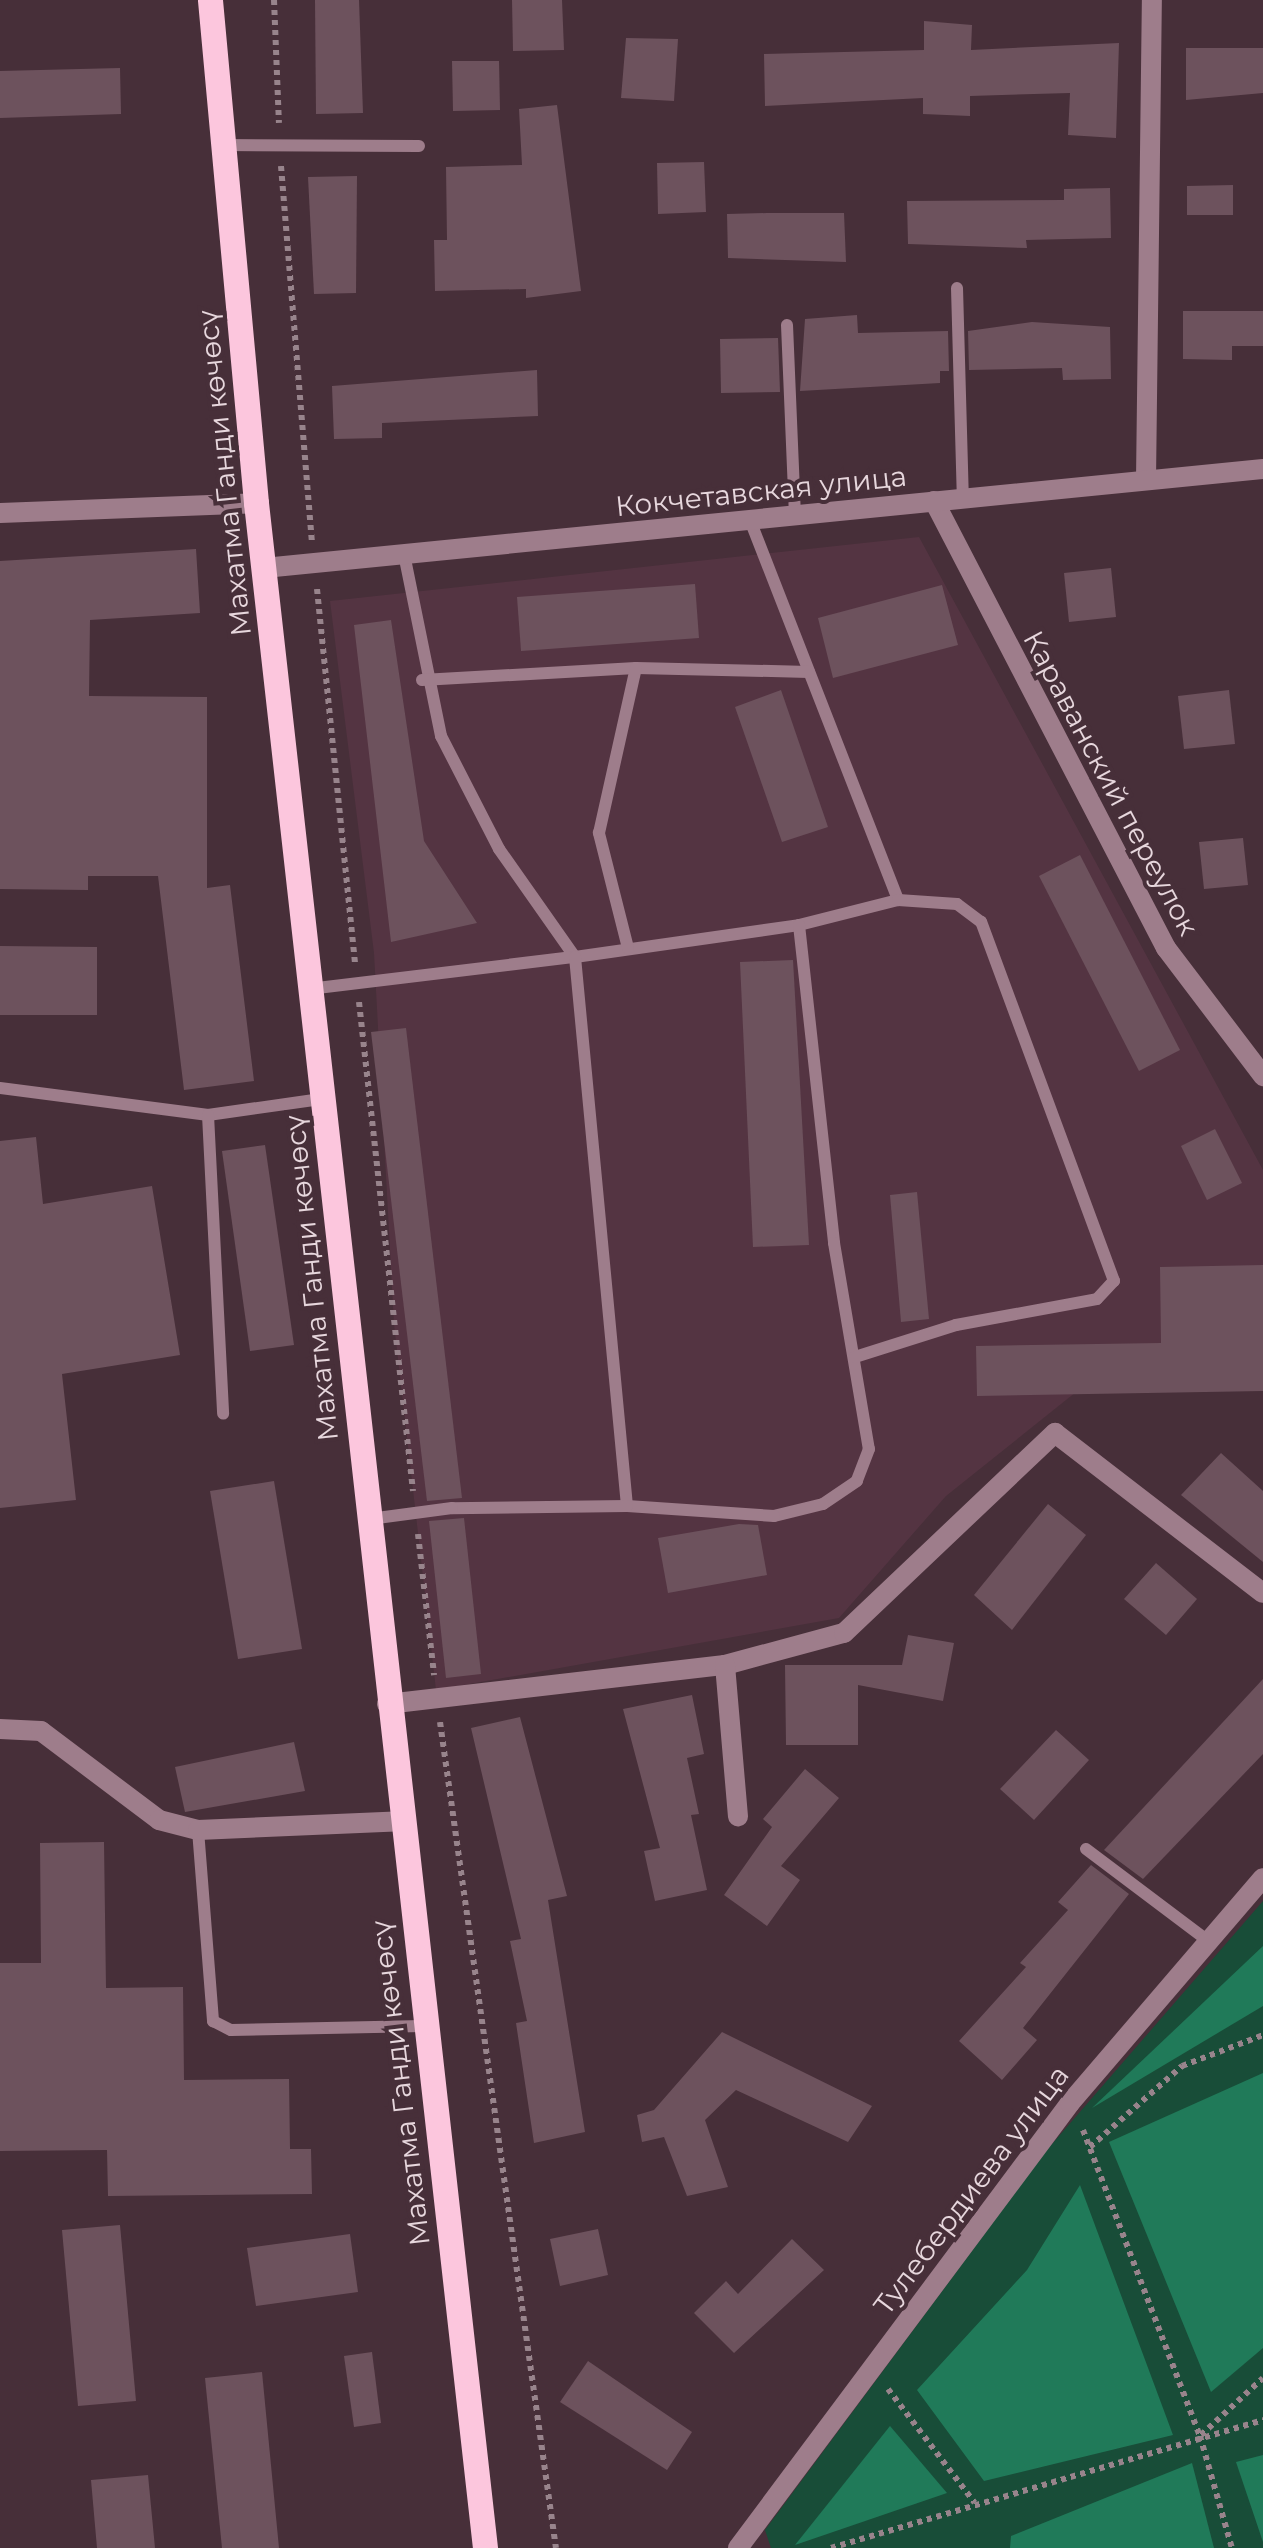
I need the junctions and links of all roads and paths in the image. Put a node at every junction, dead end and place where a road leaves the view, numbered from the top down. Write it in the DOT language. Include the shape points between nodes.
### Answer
graph roads {
  1 [pos="210,0"];
  2 [pos="274,0"];
  3 [pos="1152,0"];
  4 [pos="221,145"];
  5 [pos="280,146"];
  6 [pos="420,146"];
  7 [pos="957,288"];
  8 [pos="787,325"];
  9 [pos="1263,469"];
  10 [pos="1146,480"];
  11 [pos="963,498"];
  12 [pos="934,501"];
  13 [pos="256,503"];
  14 [pos="0,513"];
  15 [pos="795,515"];
  16 [pos="750,520"];
  17 [pos="404,554"];
  18 [pos="314,562"];
  19 [pos="264,568"];
  20 [pos="636,668"];
  21 [pos="809,672"];
  22 [pos="422,680"];
  23 [pos="898,900"];
  24 [pos="799,925"];
  25 [pos="628,948"];
  26 [pos="575,957"];
  27 [pos="358,983"];
  28 [pos="309,989"];
  29 [pos="1263,1076"];
  30 [pos="0,1088"];
  31 [pos="321,1099"];
  32 [pos="208,1116"];
  33 [pos="854,1357"];
  34 [pos="223,1414"];
  35 [pos="627,1506"];
  36 [pos="415,1512"];
  37 [pos="367,1519"];
  38 [pos="1263,1593"];
  39 [pos="725,1665"];
  40 [pos="437,1698"];
  41 [pos="387,1704"];
  42 [pos="0,1729"];
  43 [pos="738,1816"];
  44 [pos="400,1821"];
  45 [pos="198,1830"];
  46 [pos="1086,1849"];
  47 [pos="1263,1878"];
  48 [pos="1208,1942"];
  49 [pos="423,2026"];
  50 [pos="1263,2035"];
  51 [pos="1070,2103"];
  52 [pos="1090,2147"];
  53 [pos="872,2366"];
  54 [pos="1263,2378"];
  55 [pos="1263,2420"];
  56 [pos="1200,2436"];
  57 [pos="975,2503"];
  58 [pos="486,2548"];
  59 [pos="556,2548"];
  60 [pos="738,2548"];
  61 [pos="831,2548"];
  62 [pos="1232,2548"];
  1 -- 4 [label="main road, Махатма Ганди көчөсү"];
  2 -- 5 [label="path"];
  3 -- 10 [label="street"];
  4 -- 5 [label="lane"];
  4 -- 13 [label="main road, Махатма Ганди көчөсү"];
  5 -- 6 [label="lane"];
  5 -- 18 [label="path"];
  7 -- 11 [label="lane"];
  8 -- 15 [label="lane"];
  9 -- 10 [label="street, Кокчетавская улица"];
  10 -- 11 [label="street, Кокчетавская улица"];
  11 -- 12 [label="street, Кокчетавская улица"];
  12 -- 15 [label="street, Кокчетавская улица"];
  12 -- 29 [label="street, Караванский переулок" via="1166,948"];
  13 -- 14 [label="street"];
  13 -- 19 [label="main road, Махатма Ганди көчөсү"];
  15 -- 16 [label="street, Кокчетавская улица"];
  16 -- 17 [label="street, Кокчетавская улица"];
  16 -- 21 [label="lane"];
  17 -- 18 [label="street, Кокчетавская улица"];
  17 -- 22 [label="lane"];
  18 -- 19 [label="street, Кокчетавская улица"];
  18 -- 27 [label="path"];
  19 -- 28 [label="main road, Махатма Ганди көчөсү"];
  20 -- 21 [label="lane"];
  20 -- 22 [label="lane"];
  20 -- 25 [label="lane" via="601,794 599,834"];
  21 -- 23 [label="lane"];
  22 -- 26 [label="lane" via="500,849"];
  23 -- 24 [label="lane"];
  23 -- 33 [label="lane" via="957,904 981,922 1114,1281 1097,1299"];
  24 -- 25 [label="lane"];
  24 -- 33 [label="lane"];
  25 -- 26 [label="lane"];
  26 -- 27 [label="lane"];
  26 -- 35 [label="lane"];
  27 -- 28 [label="lane"];
  27 -- 36 [label="path"];
  28 -- 31 [label="main road, Махатма Ганди көчөсү"];
  30 -- 32 [label="lane"];
  31 -- 32 [label="lane"];
  31 -- 37 [label="main road, Махатма Ганди көчөсү"];
  32 -- 34 [label="lane"];
  33 -- 35 [label="lane" via="870,1449 857,1481 824,1504 774,1516"];
  35 -- 36 [label="lane"];
  36 -- 37 [label="lane"];
  36 -- 40 [label="path"];
  37 -- 41 [label="main road, Махатма Ганди көчөсү"];
  38 -- 39 [label="street" via="1056,1433 844,1632"];
  39 -- 40 [label="street"];
  39 -- 43 [label="street"];
  40 -- 41 [label="street"];
  40 -- 59 [label="path"];
  41 -- 44 [label="main road, Махатма Ганди көчөсү"];
  42 -- 45 [label="street" via="41,1731 159,1820"];
  44 -- 45 [label="street"];
  44 -- 49 [label="main road, Махатма Ганди көчөсү"];
  45 -- 49 [label="lane" via="213,2021 231,2030"];
  46 -- 48 [label="lane"];
  47 -- 48 [label="street, Тулебердиева улица"];
  48 -- 51 [label="street, Тулебердиева улица"];
  49 -- 58 [label="main road, Махатма Ганди көчөсү"];
  50 -- 52 [label="path" via="1182,2066"];
  51 -- 52 [label="path"];
  51 -- 53 [label="street, Тулебердиева улица"];
  52 -- 56 [label="path"];
  53 -- 57 [label="path"];
  53 -- 60 [label="street, Тулебердиева улица"];
  54 -- 56 [label="path"];
  55 -- 56 [label="path"];
  56 -- 57 [label="path"];
  56 -- 62 [label="path"];
  57 -- 61 [label="path"];
}
